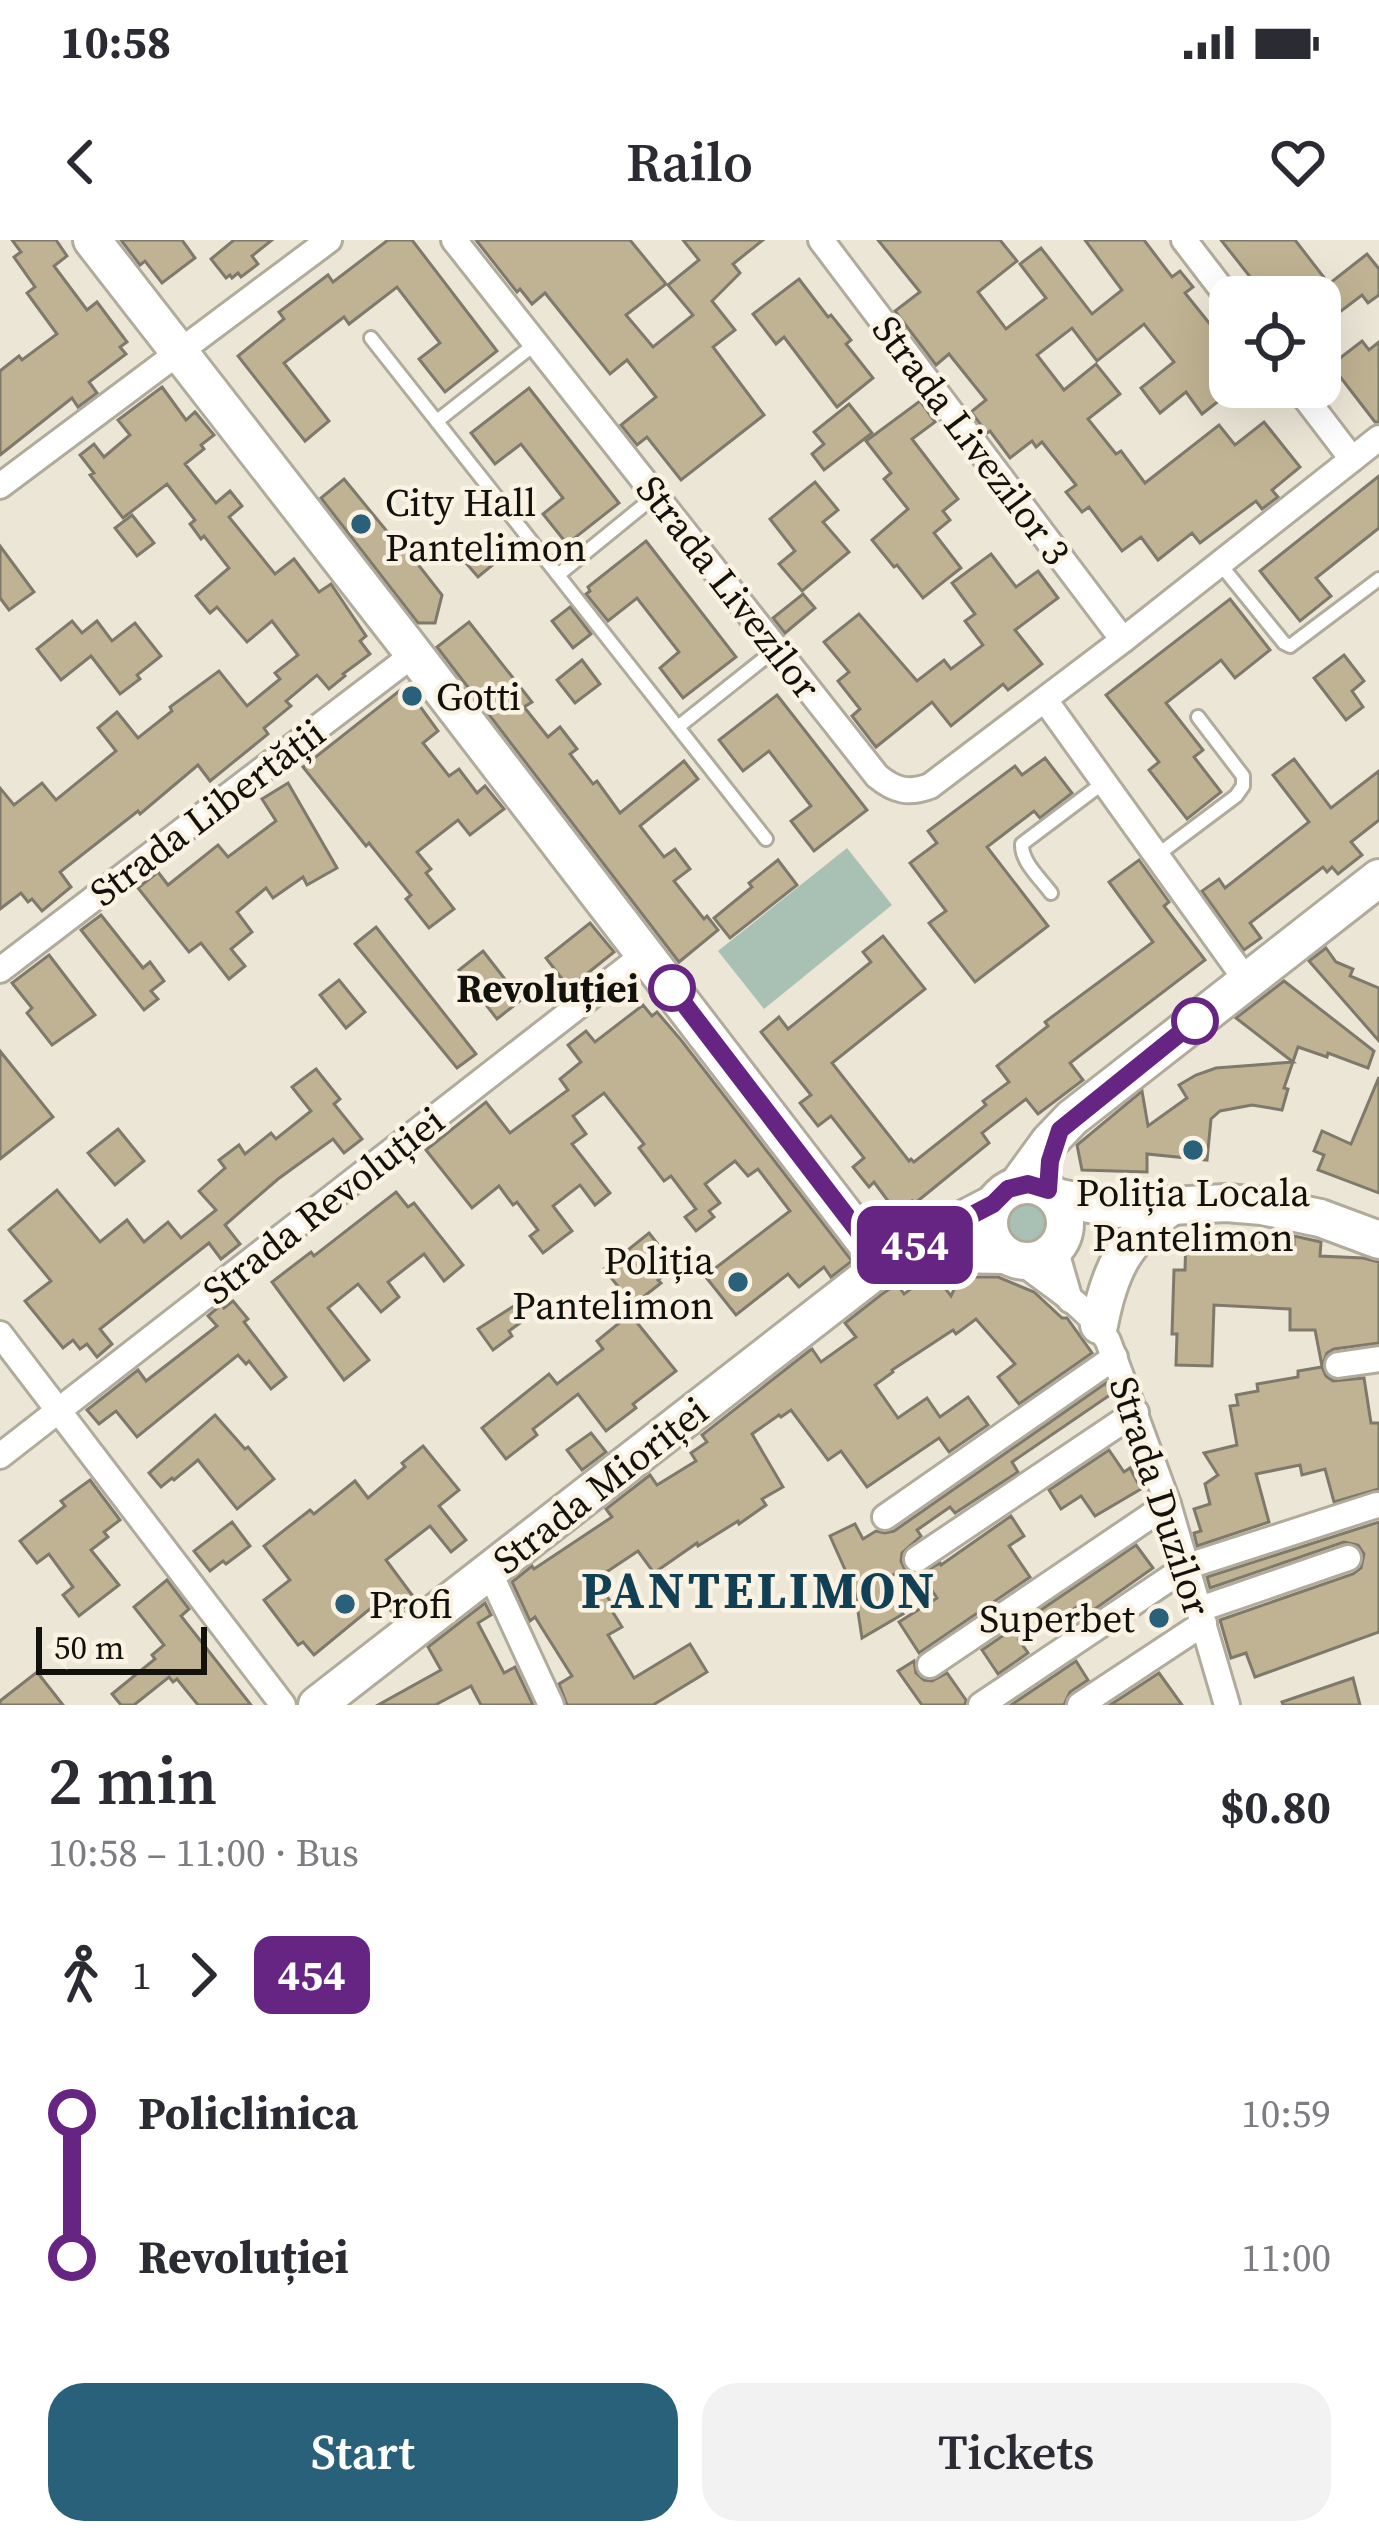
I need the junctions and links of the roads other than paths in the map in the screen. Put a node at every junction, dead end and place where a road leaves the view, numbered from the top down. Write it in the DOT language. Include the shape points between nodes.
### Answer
graph roads {
  1 [pos="92,240"];
  2 [pos="329,240"];
  3 [pos="454,240"];
  4 [pos="821,240"];
  5 [pos="1184,240"];
  6 [pos="1212,276"];
  7 [pos="371,338"];
  8 [pos="537,343"];
  9 [pos="178,351"];
  10 [pos="1322,408"];
  11 [pos="436,421"];
  12 [pos="1371,448"];
  13 [pos="0,487"];
  14 [pos="657,495"];
  15 [pos="1220,564"];
  16 [pos="558,574"];
  17 [pos="1379,579"];
  18 [pos="1123,640"];
  19 [pos="777,648"];
  20 [pos="415,654"];
  21 [pos="1045,700"];
  22 [pos="1198,717"];
  23 [pos="678,727"];
  24 [pos="1104,782"];
  25 [pos="766,838"];
  26 [pos="1156,856"];
  27 [pos="1379,878"];
  28 [pos="1051,893"];
  29 [pos="645,954"];
  30 [pos="0,970"];
  31 [pos="1246,980"];
  32 [pos="1028,1194"];
  33 [pos="1173,1205"];
  34 [pos="1115,1209"];
  35 [pos="1379,1240"];
  36 [pos="1059,1241"];
  37 [pos="1012,1257"];
  38 [pos="884,1265"];
  39 [pos="1070,1300"];
  40 [pos="0,1334"];
  41 [pos="1107,1341"];
  42 [pos="1379,1359"];
  43 [pos="1338,1365"];
  44 [pos="58,1411"];
  45 [pos="1136,1412"];
  46 [pos="0,1456"];
  47 [pos="1168,1504"];
  48 [pos="1377,1505"];
  49 [pos="884,1517"];
  50 [pos="1348,1558"];
  51 [pos="917,1559"];
  52 [pos="1188,1566"];
  53 [pos="489,1571"];
  54 [pos="1202,1616"];
  55 [pos="930,1665"];
  56 [pos="1223,1703"];
  57 [pos="283,1705"];
  58 [pos="317,1705"];
  59 [pos="551,1705"];
  60 [pos="981,1705"];
  61 [pos="1080,1705"];
  1 -- 9 [label="street"];
  2 -- 9 [label="street"];
  3 -- 8 [label="street, Strada Livezilor"];
  4 -- 18 [label="street, Strada Livezilor 3"];
  5 -- 6 [label="street"];
  7 -- 11 [label="lane"];
  8 -- 11 [label="lane"];
  8 -- 14 [label="street, Strada Livezilor"];
  9 -- 13 [label="street"];
  9 -- 20 [label="street"];
  10 -- 12 [label="street"];
  11 -- 16 [label="lane"];
  12 -- 15 [label="street, Strada Livezilor"];
  14 -- 16 [label="lane"];
  14 -- 19 [label="street, Strada Livezilor"];
  15 -- 17 [label="lane" via="1290,646"];
  15 -- 18 [label="street, Strada Livezilor"];
  16 -- 23 [label="lane"];
  18 -- 21 [label="street, Strada Livezilor"];
  19 -- 21 [label="street, Strada Livezilor" via="877,776 903,791 930,786"];
  19 -- 23 [label="lane"];
  20 -- 29 [label="street"];
  20 -- 30 [label="street, Strada Libertății"];
  21 -- 24 [label="street"];
  22 -- 26 [label="lane" via="1243,786"];
  23 -- 25 [label="lane"];
  24 -- 26 [label="street"];
  24 -- 28 [label="lane" via="1022,844"];
  26 -- 31 [label="street"];
  27 -- 31 [label="street, Strada Mioriței"];
  29 -- 38 [label="street"];
  29 -- 44 [label="street, Strada Revoluției"];
  31 -- 32 [label="street, Strada Mioriței" via="1060,1130 1038,1154"];
  32 -- 34 [label="street"];
  32 -- 36 [label="street" via="1064,1215"];
  32 -- 37 [label="street" via="988,1226"];
  32 -- 38 [label="street, Strada Mioriței"];
  33 -- 34 [label="street"];
  33 -- 35 [label="street" via="1262,1206"];
  33 -- 41 [label="street" via="1124,1250 1108,1282"];
  34 -- 36 [label="street"];
  36 -- 37 [label="street" via="1038,1259"];
  36 -- 39 [label="street"];
  37 -- 38 [label="street, Strada Mioriței" via="950,1254"];
  37 -- 39 [label="street, Strada Duzilor"];
  38 -- 53 [label="street, Strada Mioriței"];
  39 -- 41 [label="street, Strada Duzilor"];
  40 -- 44 [label="street"];
  41 -- 45 [label="street, Strada Duzilor"];
  41 -- 49 [label="street"];
  42 -- 43 [label="street"];
  44 -- 46 [label="street, Strada Revoluției"];
  44 -- 57 [label="street"];
  45 -- 47 [label="street, Strada Duzilor"];
  45 -- 51 [label="street"];
  47 -- 52 [label="street, Strada Duzilor"];
  47 -- 55 [label="street"];
  48 -- 52 [label="street"];
  50 -- 54 [label="street"];
  52 -- 54 [label="street, Strada Duzilor"];
  52 -- 60 [label="street"];
  53 -- 58 [label="street, Strada Mioriței"];
  53 -- 59 [label="street"];
  54 -- 56 [label="street, Strada Duzilor"];
  54 -- 61 [label="street"];
}
